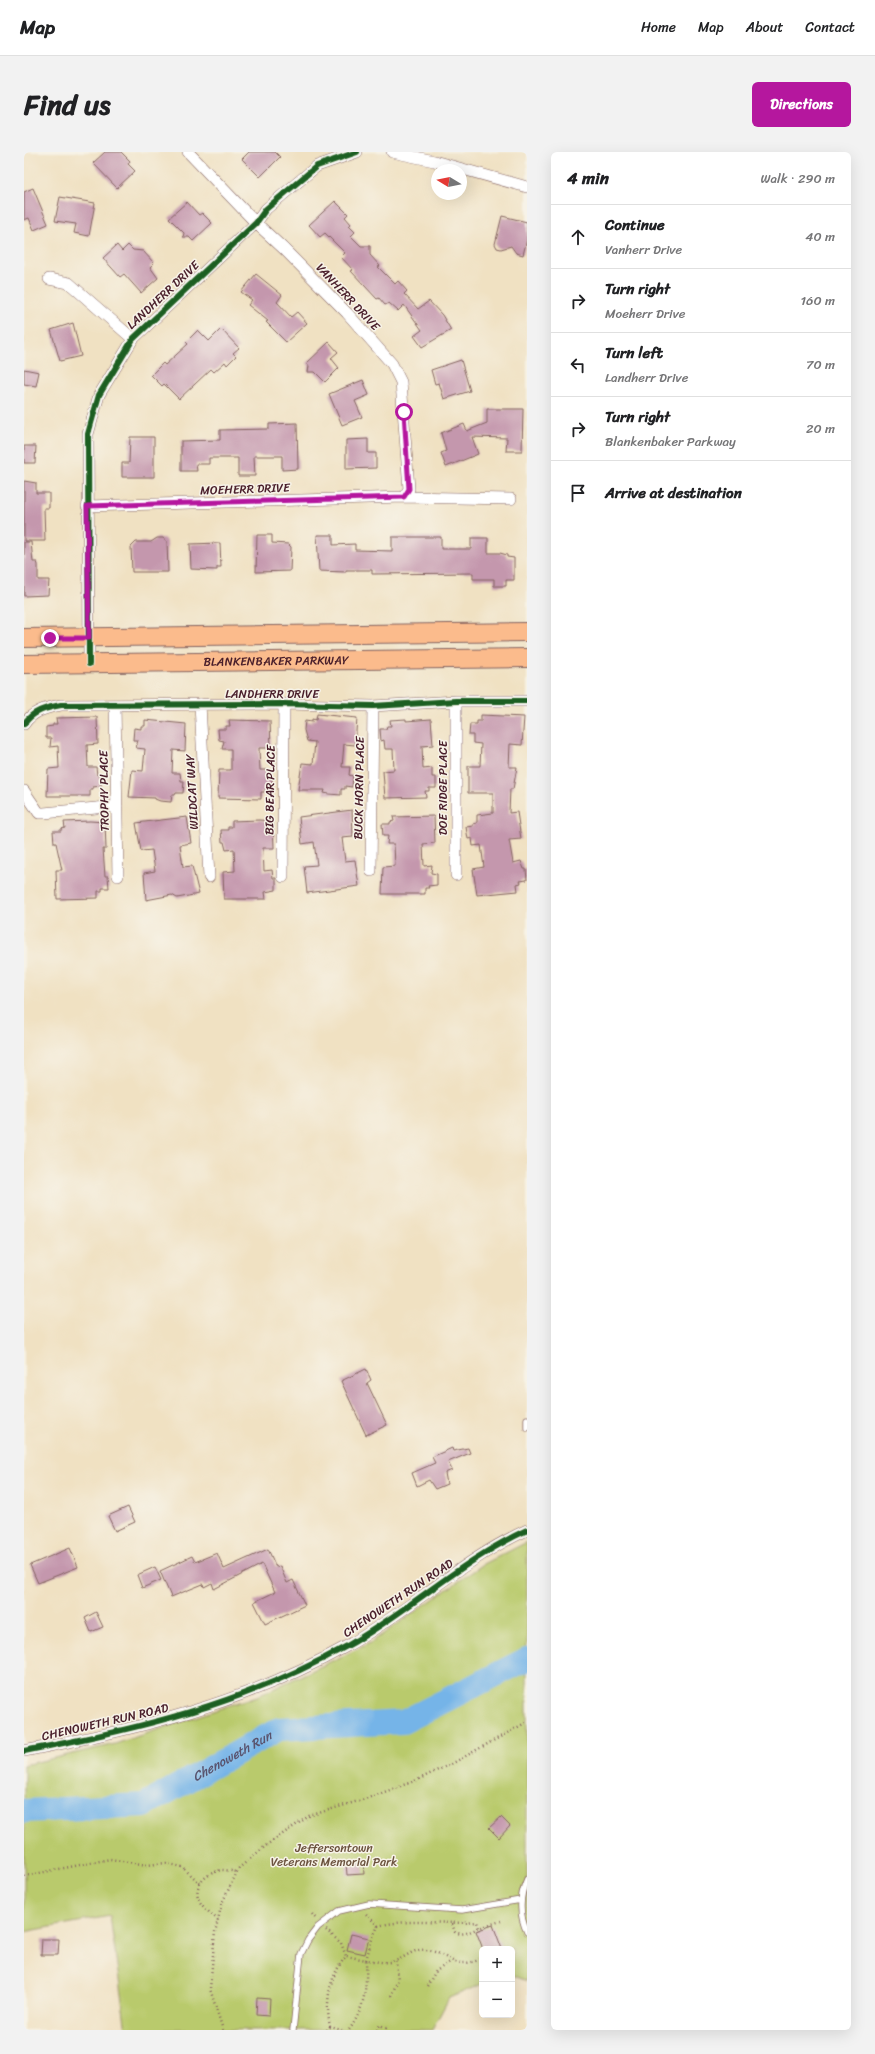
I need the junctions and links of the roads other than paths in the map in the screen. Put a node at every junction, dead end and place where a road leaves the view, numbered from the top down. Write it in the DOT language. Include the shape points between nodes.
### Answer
graph roads {
  1 [pos="188,152"];
  2 [pos="357,152"];
  3 [pos="392,152"];
  4 [pos="527,187"];
  5 [pos="256,223"];
  6 [pos="50,279"];
  7 [pos="133,339"];
  8 [pos="404,497"];
  9 [pos="510,499"];
  10 [pos="87,506"];
  11 [pos="527,632"];
  12 [pos="24,638"];
  13 [pos="89,638"];
  14 [pos="527,658"];
  15 [pos="24,664"];
  16 [pos="89,664"];
  17 [pos="456,701"];
  18 [pos="527,701"];
  19 [pos="200,704"];
  20 [pos="284,704"];
  21 [pos="116,705"];
  22 [pos="373,706"];
  23 [pos="24,724"];
  24 [pos="24,791"];
  25 [pos="117,806"];
  26 [pos="371,871"];
  27 [pos="456,874"];
  28 [pos="118,876"];
  29 [pos="209,877"];
  30 [pos="283,877"];
  31 [pos="527,1420"];
  32 [pos="527,1428"];
  33 [pos="527,1530"];
  34 [pos="24,1751"];
  35 [pos="527,1879"];
  36 [pos="521,1900"];
  37 [pos="527,1932"];
  38 [pos="292,2030"];
  1 -- 5 [label="street, VANHERR DRIVE"];
  2 -- 5 [label="street, LANDHERR DRIVE" via="317,166 266,209"];
  3 -- 4 [label="street"];
  5 -- 7 [label="street, LANDHERR DRIVE"];
  5 -- 8 [label="street, VANHERR DRIVE" via="347,313 392,364 401,382 404,402 409,489"];
  6 -- 7 [label="street" via="69,283"];
  7 -- 10 [label="street, LANDHERR DRIVE" via="99,395 88,434"];
  8 -- 9 [label="street, MOEHERR DRIVE"];
  8 -- 10 [label="street, MOEHERR DRIVE"];
  10 -- 13 [label="street, LANDHERR DRIVE"];
  11 -- 13 [label="main road"];
  12 -- 13 [label="main road"];
  13 -- 16 [label="street, LANDHERR DRIVE"];
  14 -- 16 [label="main road, BLANKENBAKER PARKWAY"];
  15 -- 16 [label="main road, BLANKENBAKER PARKWAY"];
  17 -- 18 [label="street, LANDHERR DRIVE"];
  17 -- 22 [label="street, LANDHERR DRIVE"];
  17 -- 27 [label="street, DOE RIDGE PLACE"];
  19 -- 20 [label="street, LANDHERR DRIVE"];
  19 -- 21 [label="street, LANDHERR DRIVE"];
  19 -- 29 [label="street, WILDCAT WAY"];
  20 -- 22 [label="street, LANDHERR DRIVE"];
  20 -- 30 [label="street, BIG BEAR PLACE"];
  21 -- 23 [label="street, LANDHERR DRIVE" via="60,705 44,708 29,717"];
  21 -- 25 [label="street, TROPHY PLACE"];
  22 -- 26 [label="street, BUCK HORN PLACE"];
  24 -- 25 [label="street" via="39,813 44,814"];
  25 -- 28 [label="street, TROPHY PLACE"];
  31 -- 32 [label="lane"];
  33 -- 34 [label="street, CHENOWETH RUN ROAD" via="483,1555 366,1634 292,1673 232,1699 183,1716 119,1733"];
  35 -- 36 [label="lane"];
  36 -- 37 [label="lane" via="521,1913"];
  36 -- 38 [label="lane" via="462,1910 370,1904 339,1911 321,1925 308,1940 301,1954"];
}
